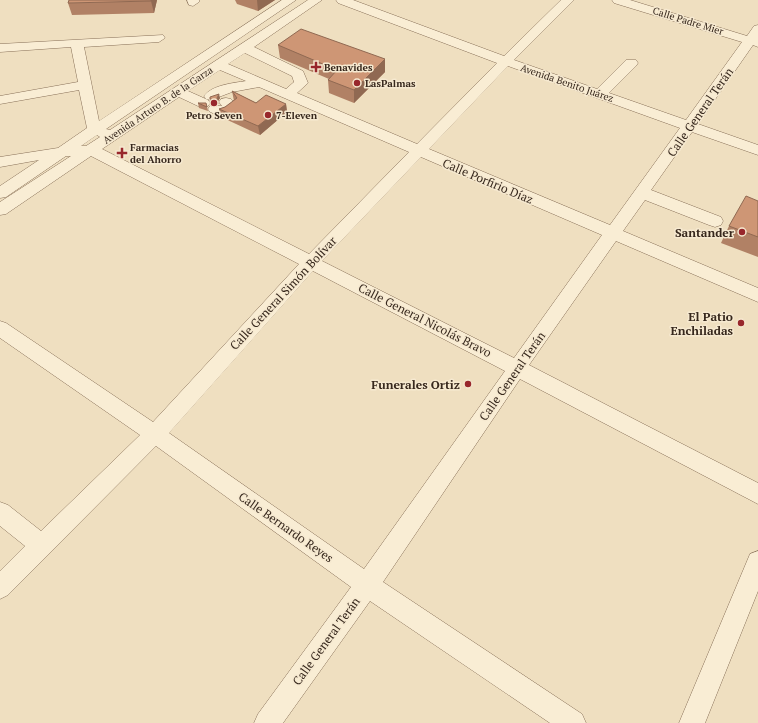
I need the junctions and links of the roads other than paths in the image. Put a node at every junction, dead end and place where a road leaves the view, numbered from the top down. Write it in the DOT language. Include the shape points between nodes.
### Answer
graph roads {
  1 [pos="290,0"];
  2 [pos="316,0"];
  3 [pos="342,0"];
  4 [pos="367,0"];
  5 [pos="568,0"];
  6 [pos="618,0"];
  7 [pos="377,12"];
  8 [pos="756,37"];
  9 [pos="159,38"];
  10 [pos="77,43"];
  11 [pos="0,48"];
  12 [pos="245,48"];
  13 [pos="506,61"];
  14 [pos="631,63"];
  15 [pos="219,65"];
  16 [pos="260,83"];
  17 [pos="84,85"];
  18 [pos="184,88"];
  19 [pos="600,94"];
  20 [pos="288,95"];
  21 [pos="0,100"];
  22 [pos="690,126"];
  23 [pos="95,129"];
  24 [pos="111,137"];
  25 [pos="91,150"];
  26 [pos="758,150"];
  27 [pos="418,151"];
  28 [pos="59,152"];
  29 [pos="0,162"];
  30 [pos="643,192"];
  31 [pos="0,193"];
  32 [pos="0,210"];
  33 [pos="715,221"];
  34 [pos="614,234"];
  35 [pos="312,262"];
  36 [pos="758,295"];
  37 [pos="0,328"];
  38 [pos="518,368"];
  39 [pos="155,434"];
  40 [pos="758,494"];
  41 [pos="0,512"];
  42 [pos="41,545"];
  43 [pos="758,562"];
  44 [pos="367,584"];
  45 [pos="0,587"];
  46 [pos="267,723"];
  47 [pos="573,723"];
  48 [pos="692,723"];
  1 -- 23 [label="street, Avenida Arturo B. de la Garza"];
  2 -- 12 [label="street, Avenida Arturo B. de la Garza"];
  3 -- 7 [label="street, Avenida Benito Juárez"];
  4 -- 7 [label="street, Avenida Benito Juárez"];
  5 -- 13 [label="street, Calle General Simón Bolívar"];
  6 -- 8 [label="street, Calle Padre Mier"];
  7 -- 13 [label="street, Avenida Benito Juárez"];
  8 -- 22 [label="street, Calle General Terán"];
  9 -- 10 [label="street"];
  10 -- 11 [label="street"];
  10 -- 17 [label="street"];
  12 -- 15 [label="street, Avenida Arturo B. de la Garza"];
  12 -- 20 [label="street" via="298,74 301,83"];
  13 -- 19 [label="street, Avenida Benito Juárez"];
  13 -- 27 [label="street, Calle General Simón Bolívar"];
  14 -- 19 [label="street"];
  15 -- 16 [label="street, Calle Porfirio Díaz"];
  15 -- 18 [label="street, Avenida Arturo B. de la Garza"];
  16 -- 18 [label="street" via="229,88 214,102"];
  16 -- 20 [label="street, Calle Porfirio Díaz"];
  17 -- 21 [label="street"];
  17 -- 23 [label="street"];
  18 -- 24 [label="street, Avenida Arturo B. de la Garza"];
  19 -- 22 [label="street, Avenida Benito Juárez"];
  20 -- 27 [label="street, Calle Porfirio Díaz"];
  22 -- 26 [label="street, Avenida Benito Juárez"];
  22 -- 30 [label="street, Calle General Terán"];
  23 -- 24 [label="street"];
  23 -- 28 [label="street, Avenida Arturo B. de la Garza"];
  24 -- 25 [label="street, Avenida Arturo B. de la Garza"];
  25 -- 28 [label="street"];
  25 -- 32 [label="street, Avenida Arturo B. de la Garza"];
  25 -- 35 [label="street, Calle General Nicolás Bravo"];
  27 -- 34 [label="street, Calle Porfirio Díaz"];
  27 -- 35 [label="street, Calle General Simón Bolívar"];
  28 -- 29 [label="street"];
  28 -- 31 [label="street, Avenida Arturo B. de la Garza"];
  30 -- 33 [label="street"];
  30 -- 34 [label="street, Calle General Terán"];
  34 -- 36 [label="street, Calle Porfirio Díaz"];
  34 -- 38 [label="street, Calle General Terán"];
  35 -- 38 [label="street, Calle General Nicolás Bravo"];
  35 -- 39 [label="street, Calle General Simón Bolívar"];
  37 -- 39 [label="street, Calle Bernardo Reyes"];
  38 -- 40 [label="street, Calle General Nicolás Bravo"];
  38 -- 44 [label="street, Calle General Terán"];
  39 -- 42 [label="street, Calle General Simón Bolívar"];
  39 -- 44 [label="street, Calle Bernardo Reyes"];
  41 -- 42 [label="street"];
  42 -- 45 [label="street, Calle General Simón Bolívar"];
  43 -- 48 [label="street"];
  44 -- 46 [label="street, Calle General Terán"];
  44 -- 47 [label="street, Calle Bernardo Reyes"];
}
